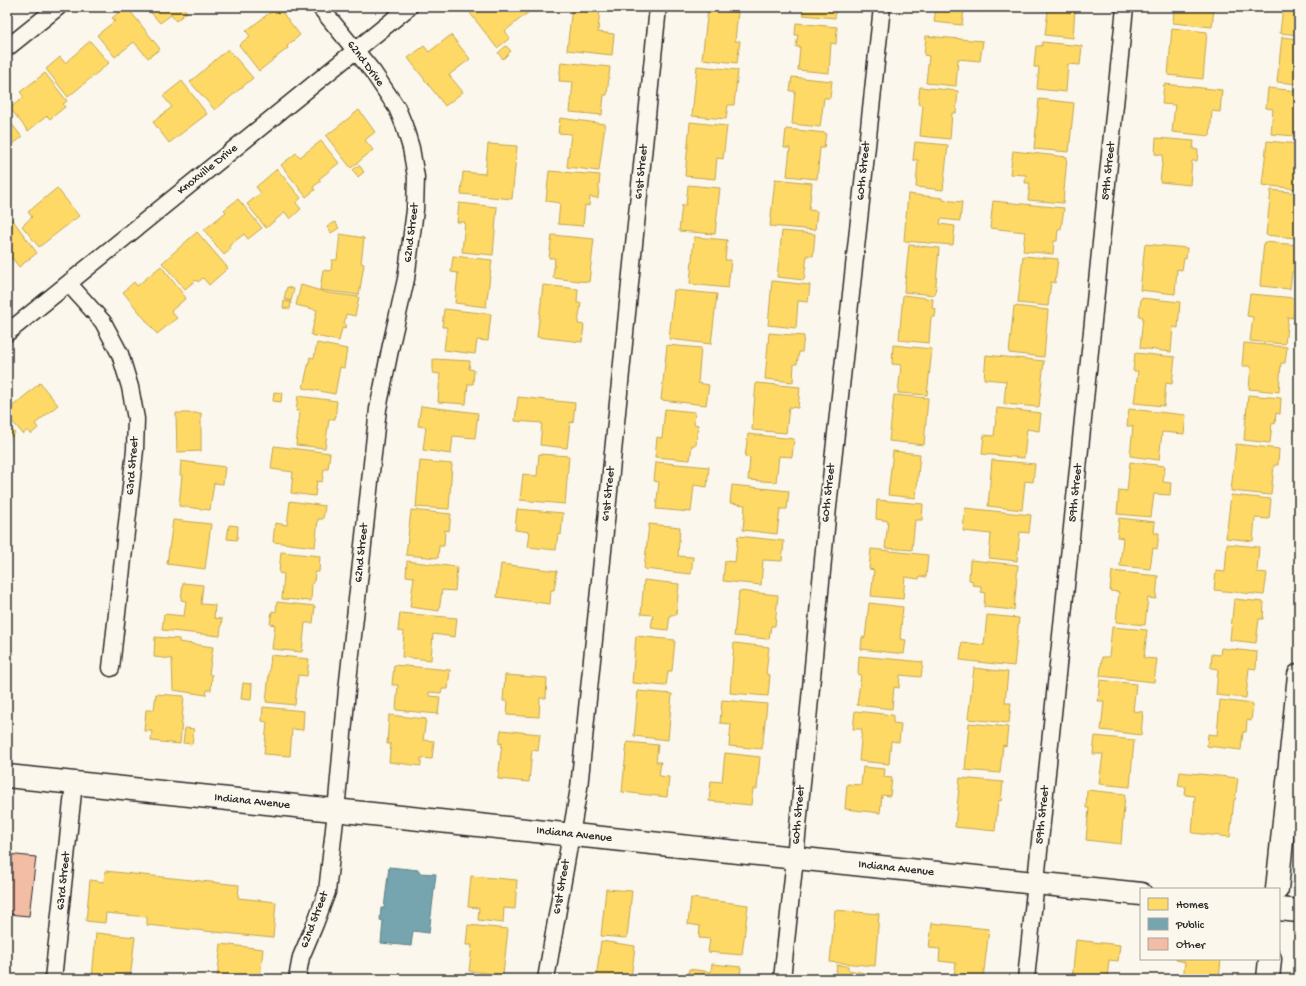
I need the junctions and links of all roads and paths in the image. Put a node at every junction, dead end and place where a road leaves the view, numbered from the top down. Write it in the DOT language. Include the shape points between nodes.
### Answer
graph roads {
  1 [pos="58,7"];
  2 [pos="320,7"];
  3 [pos="409,7"];
  4 [pos="658,7"];
  5 [pos="882,7"];
  6 [pos="1126,7"];
  7 [pos="7,48"];
  8 [pos="356,50"];
  9 [pos="404,125"];
  10 [pos="68,284"];
  11 [pos="7,333"];
  12 [pos="111,668"];
  13 [pos="1299,675"];
  14 [pos="7,776"];
  15 [pos="74,783"];
  16 [pos="336,811"];
  17 [pos="570,835"];
  18 [pos="795,858"];
  19 [pos="1036,884"];
  20 [pos="1277,888"];
  21 [pos="1140,894"];
  22 [pos="1280,909"];
  23 [pos="1299,911"];
  24 [pos="1270,960"];
  25 [pos="53,979"];
  26 [pos="297,979"];
  27 [pos="546,979"];
  28 [pos="782,979"];
  29 [pos="1026,979"];
  30 [pos="1268,979"];
  1 -- 7 [label="street"];
  2 -- 8 [label="street, 62nd Drive"];
  3 -- 8 [label="street, Knoxville Drive"];
  4 -- 17 [label="street, 61st Street" via="579,788"];
  5 -- 18 [label="street, 60th Street" via="828,507"];
  6 -- 19 [label="street, 59th Street"];
  8 -- 9 [label="street, 62nd Drive" via="374,72"];
  8 -- 10 [label="street, Knoxville Drive"];
  9 -- 16 [label="street, 62nd Street" via="416,177 415,210 406,279 378,409"];
  10 -- 11 [label="street, Knoxville Drive"];
  10 -- 12 [label="street, 63rd Street" via="103,322 120,354 136,419 135,450"];
  13 -- 20 [label="main road"];
  14 -- 15 [label="main road, Indiana Avenue"];
  15 -- 16 [label="main road, Indiana Avenue"];
  15 -- 25 [label="street, 63rd Street"];
  16 -- 17 [label="main road, Indiana Avenue"];
  16 -- 26 [label="street, 62nd Street" via="327,892 301,957"];
  17 -- 18 [label="main road, Indiana Avenue"];
  17 -- 27 [label="street, 61st Street"];
  18 -- 19 [label="main road, Indiana Avenue"];
  18 -- 28 [label="street, 60th Street"];
  19 -- 21 [label="main road, Indiana Avenue"];
  19 -- 29 [label="street, 59th Street"];
  22 -- 23 [label="main road"];
  24 -- 30 [label="main road"];
}
